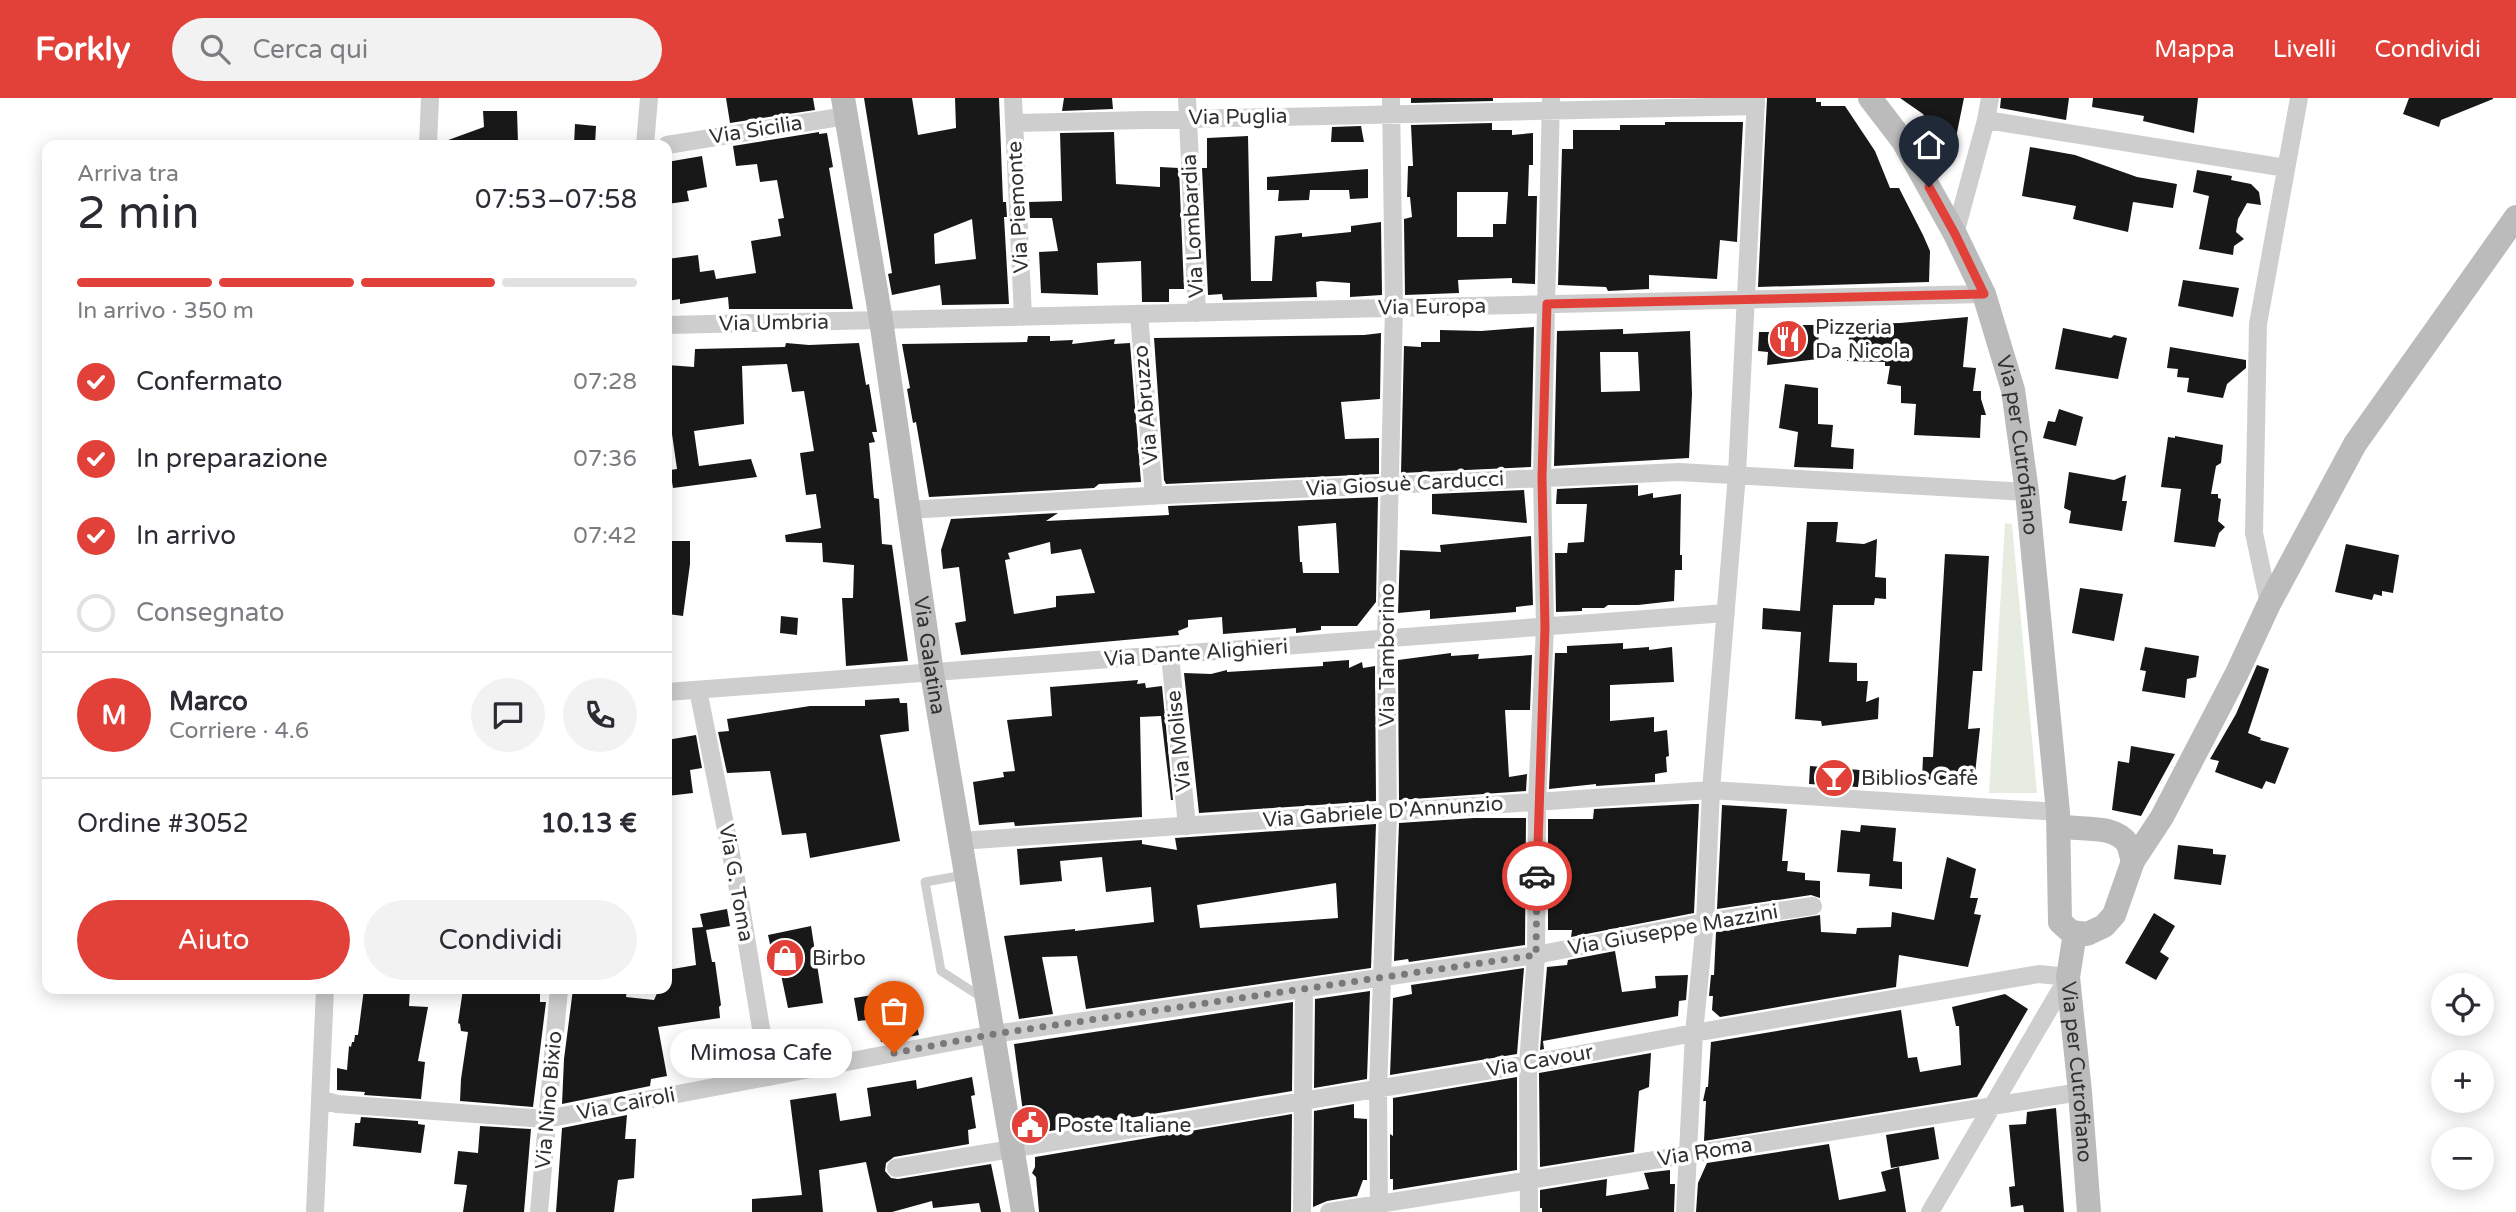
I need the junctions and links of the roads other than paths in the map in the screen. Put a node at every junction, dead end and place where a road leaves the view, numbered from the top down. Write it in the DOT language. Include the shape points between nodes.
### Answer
graph roads {
  1 [pos="430,98"];
  2 [pos="649,98"];
  3 [pos="1013,98"];
  4 [pos="1187,98"];
  5 [pos="1870,98"];
  6 [pos="1990,98"];
  7 [pos="2299,98"];
  8 [pos="1756,102"];
  9 [pos="1551,105"];
  10 [pos="845,107"];
  11 [pos="1391,107"];
  12 [pos="1188,118"];
  13 [pos="1986,120"];
  14 [pos="1014,123"];
  15 [pos="428,140"];
  16 [pos="645,140"];
  17 [pos="672,144"];
  18 [pos="2286,168"];
  19 [pos="2516,217"];
  20 [pos="1955,234"];
  21 [pos="1984,294"];
  22 [pos="1747,300"];
  23 [pos="1547,304"];
  24 [pos="1394,308"];
  25 [pos="1197,313"];
  26 [pos="1139,314"];
  27 [pos="1023,317"];
  28 [pos="881,320"];
  29 [pos="672,325"];
  30 [pos="1737,474"];
  31 [pos="1542,477"];
  32 [pos="1388,486"];
  33 [pos="2027,492"];
  34 [pos="1154,496"];
  35 [pos="908,510"];
  36 [pos="2269,604"];
  37 [pos="1726,613"];
  38 [pos="1545,627"];
  39 [pos="1386,639"];
  40 [pos="1170,655"];
  41 [pos="932,673"];
  42 [pos="698,690"];
  43 [pos="672,692"];
  44 [pos="1710,790"];
  45 [pos="1538,801"];
  46 [pos="1388,814"];
  47 [pos="2058,819"];
  48 [pos="1187,826"];
  49 [pos="960,841"];
  50 [pos="2133,861"];
  51 [pos="965,874"];
  52 [pos="1813,906"];
  53 [pos="1705,922"];
  54 [pos="2076,933"];
  55 [pos="1536,955"];
  56 [pos="2068,977"];
  57 [pos="1380,978"];
  58 [pos="1304,989"];
  59 [pos="325,994"];
  60 [pos="558,994"];
  61 [pos="989,1002"];
  62 [pos="1694,1033"];
  63 [pos="994,1034"];
  64 [pos="1528,1064"];
  65 [pos="769,1077"];
  66 [pos="1378,1088"];
  67 [pos="2080,1092"];
  68 [pos="320,1098"];
  69 [pos="1302,1101"];
  70 [pos="1991,1107"];
  71 [pos="546,1119"];
  72 [pos="1012,1149"];
  73 [pos="1690,1154"];
  74 [pos="896,1168"];
  75 [pos="1529,1180"];
  76 [pos="1379,1208"];
  77 [pos="315,1212"];
  78 [pos="539,1212"];
  79 [pos="1023,1212"];
  80 [pos="1302,1212"];
  81 [pos="1329,1212"];
  82 [pos="1529,1212"];
  83 [pos="1685,1212"];
  84 [pos="1930,1212"];
  85 [pos="2089,1212"];
  1 -- 15 [label="street"];
  2 -- 16 [label="street"];
  3 -- 14 [label="street, Via Piemonte"];
  4 -- 12 [label="street, Via Lombardia"];
  5 -- 20 [label="street, Via per Cutrofiano" via="1903,141"];
  6 -- 13 [label="street"];
  7 -- 18 [label="street"];
  8 -- 9 [label="street, Via Puglia"];
  8 -- 22 [label="street"];
  9 -- 11 [label="street, Via Puglia"];
  9 -- 23 [label="street"];
  10 -- 17 [label="street, Via Sicilia"];
  10 -- 28 [label="street, Via Galatina"];
  11 -- 12 [label="street, Via Puglia"];
  11 -- 24 [label="street, Via Tamborino"];
  12 -- 14 [label="street, Via Puglia"];
  12 -- 25 [label="street, Via Lombardia"];
  13 -- 18 [label="street"];
  13 -- 20 [label="street"];
  14 -- 27 [label="street, Via Piemonte"];
  18 -- 36 [label="street" via="2258,324 2254,533"];
  19 -- 36 [label="street" via="2355,444"];
  20 -- 21 [label="street, Via per Cutrofiano"];
  21 -- 22 [label="street, Via Europa"];
  21 -- 33 [label="street, Via per Cutrofiano" via="2013,390"];
  22 -- 23 [label="street, Via Europa"];
  22 -- 30 [label="street"];
  23 -- 24 [label="street, Via Europa"];
  23 -- 31 [label="street"];
  24 -- 25 [label="street, Via Europa"];
  24 -- 32 [label="street, Via Tamborino"];
  25 -- 26 [label="street, Via Europa"];
  26 -- 27 [label="street, Via Europa"];
  26 -- 34 [label="street, Via Abruzzo"];
  27 -- 28 [label="street, Via Europa"];
  28 -- 29 [label="street, Via Umbria"];
  28 -- 35 [label="street, Via Galatina"];
  30 -- 31 [label="street, Via Giosuè Carducci"];
  30 -- 33 [label="street, Via Giosuè Carducci"];
  30 -- 37 [label="street"];
  31 -- 32 [label="street, Via Giosuè Carducci"];
  31 -- 38 [label="street"];
  32 -- 34 [label="street, Via Giosuè Carducci"];
  32 -- 39 [label="street, Via Tamborino"];
  33 -- 47 [label="street, Via per Cutrofiano"];
  34 -- 35 [label="street, Via Giosuè Carducci"];
  35 -- 41 [label="street, Via Galatina"];
  36 -- 50 [label="street" via="2162,817"];
  37 -- 38 [label="street, Via Dante Alighieri"];
  37 -- 44 [label="street"];
  38 -- 39 [label="street, Via Dante Alighieri"];
  38 -- 45 [label="street"];
  39 -- 40 [label="street, Via Dante Alighieri"];
  39 -- 46 [label="street, Via Tamborino"];
  40 -- 41 [label="street, Via Dante Alighieri"];
  40 -- 48 [label="street, Via Molise"];
  41 -- 42 [label="street, Via Dante Alighieri"];
  41 -- 49 [label="street, Via Galatina"];
  42 -- 43 [label="street, Via Dante Alighieri"];
  42 -- 65 [label="street, Via G. Toma"];
  44 -- 45 [label="street, Via Gabriele D'Annunzio"];
  44 -- 47 [label="street, Via Gabriele D'Annunzio"];
  44 -- 53 [label="street"];
  45 -- 46 [label="street, Via Gabriele D'Annunzio"];
  45 -- 55 [label="street"];
  46 -- 48 [label="street, Via Gabriele D'Annunzio"];
  46 -- 57 [label="street, Via Tamborino"];
  47 -- 50 [label="street" via="2116,834"];
  47 -- 54 [label="street, Via per Cutrofiano" via="2060,922"];
  48 -- 49 [label="street, Via Gabriele D'Annunzio"];
  49 -- 51 [label="street, Via Galatina"];
  50 -- 54 [label="street" via="2114,915 2104,926 2087,934"];
  51 -- 61 [label="street, Via Galatina"];
  51 -- 61 [label="lane" via="925,882 941,971"];
  52 -- 53 [label="street, Via Giuseppe Mazzini"];
  53 -- 55 [label="street, Via Giuseppe Mazzini"];
  53 -- 62 [label="street"];
  54 -- 56 [label="street, Via per Cutrofiano"];
  55 -- 57 [label="street, Via Giuseppe Mazzini"];
  55 -- 64 [label="street"];
  56 -- 62 [label="street, Via Cavour" via="2039,974"];
  56 -- 67 [label="street, Via per Cutrofiano"];
  56 -- 70 [label="street"];
  57 -- 58 [label="street, Via Giuseppe Mazzini"];
  57 -- 66 [label="street, Via Tamborino"];
  58 -- 63 [label="street, Via Giuseppe Mazzini"];
  58 -- 69 [label="street"];
  59 -- 68 [label="street"];
  60 -- 71 [label="street, Via Nino Bixio"];
  61 -- 63 [label="street, Via Galatina"];
  62 -- 64 [label="street, Via Cavour"];
  62 -- 73 [label="street"];
  63 -- 65 [label="street, Via Cairoli"];
  63 -- 72 [label="street, Via Galatina"];
  64 -- 66 [label="street, Via Cavour"];
  64 -- 75 [label="street"];
  65 -- 71 [label="street, Via Cairoli"];
  66 -- 69 [label="street, Via Cavour"];
  66 -- 76 [label="street, Via Tamborino"];
  67 -- 70 [label="street, Via Roma"];
  67 -- 85 [label="street, Via per Cutrofiano"];
  68 -- 71 [label="street, Via Cairoli" via="337,1104"];
  68 -- 77 [label="street"];
  69 -- 72 [label="street, Via Cavour"];
  69 -- 80 [label="street"];
  70 -- 73 [label="street, Via Roma"];
  70 -- 84 [label="street"];
  71 -- 78 [label="street, Via Nino Bixio"];
  72 -- 74 [label="street, Via Cavour"];
  72 -- 79 [label="street, Via Galatina"];
  73 -- 75 [label="street, Via Roma"];
  73 -- 83 [label="street"];
  75 -- 76 [label="street, Via Roma"];
  75 -- 82 [label="street"];
  76 -- 81 [label="street, Via Roma"];
}
